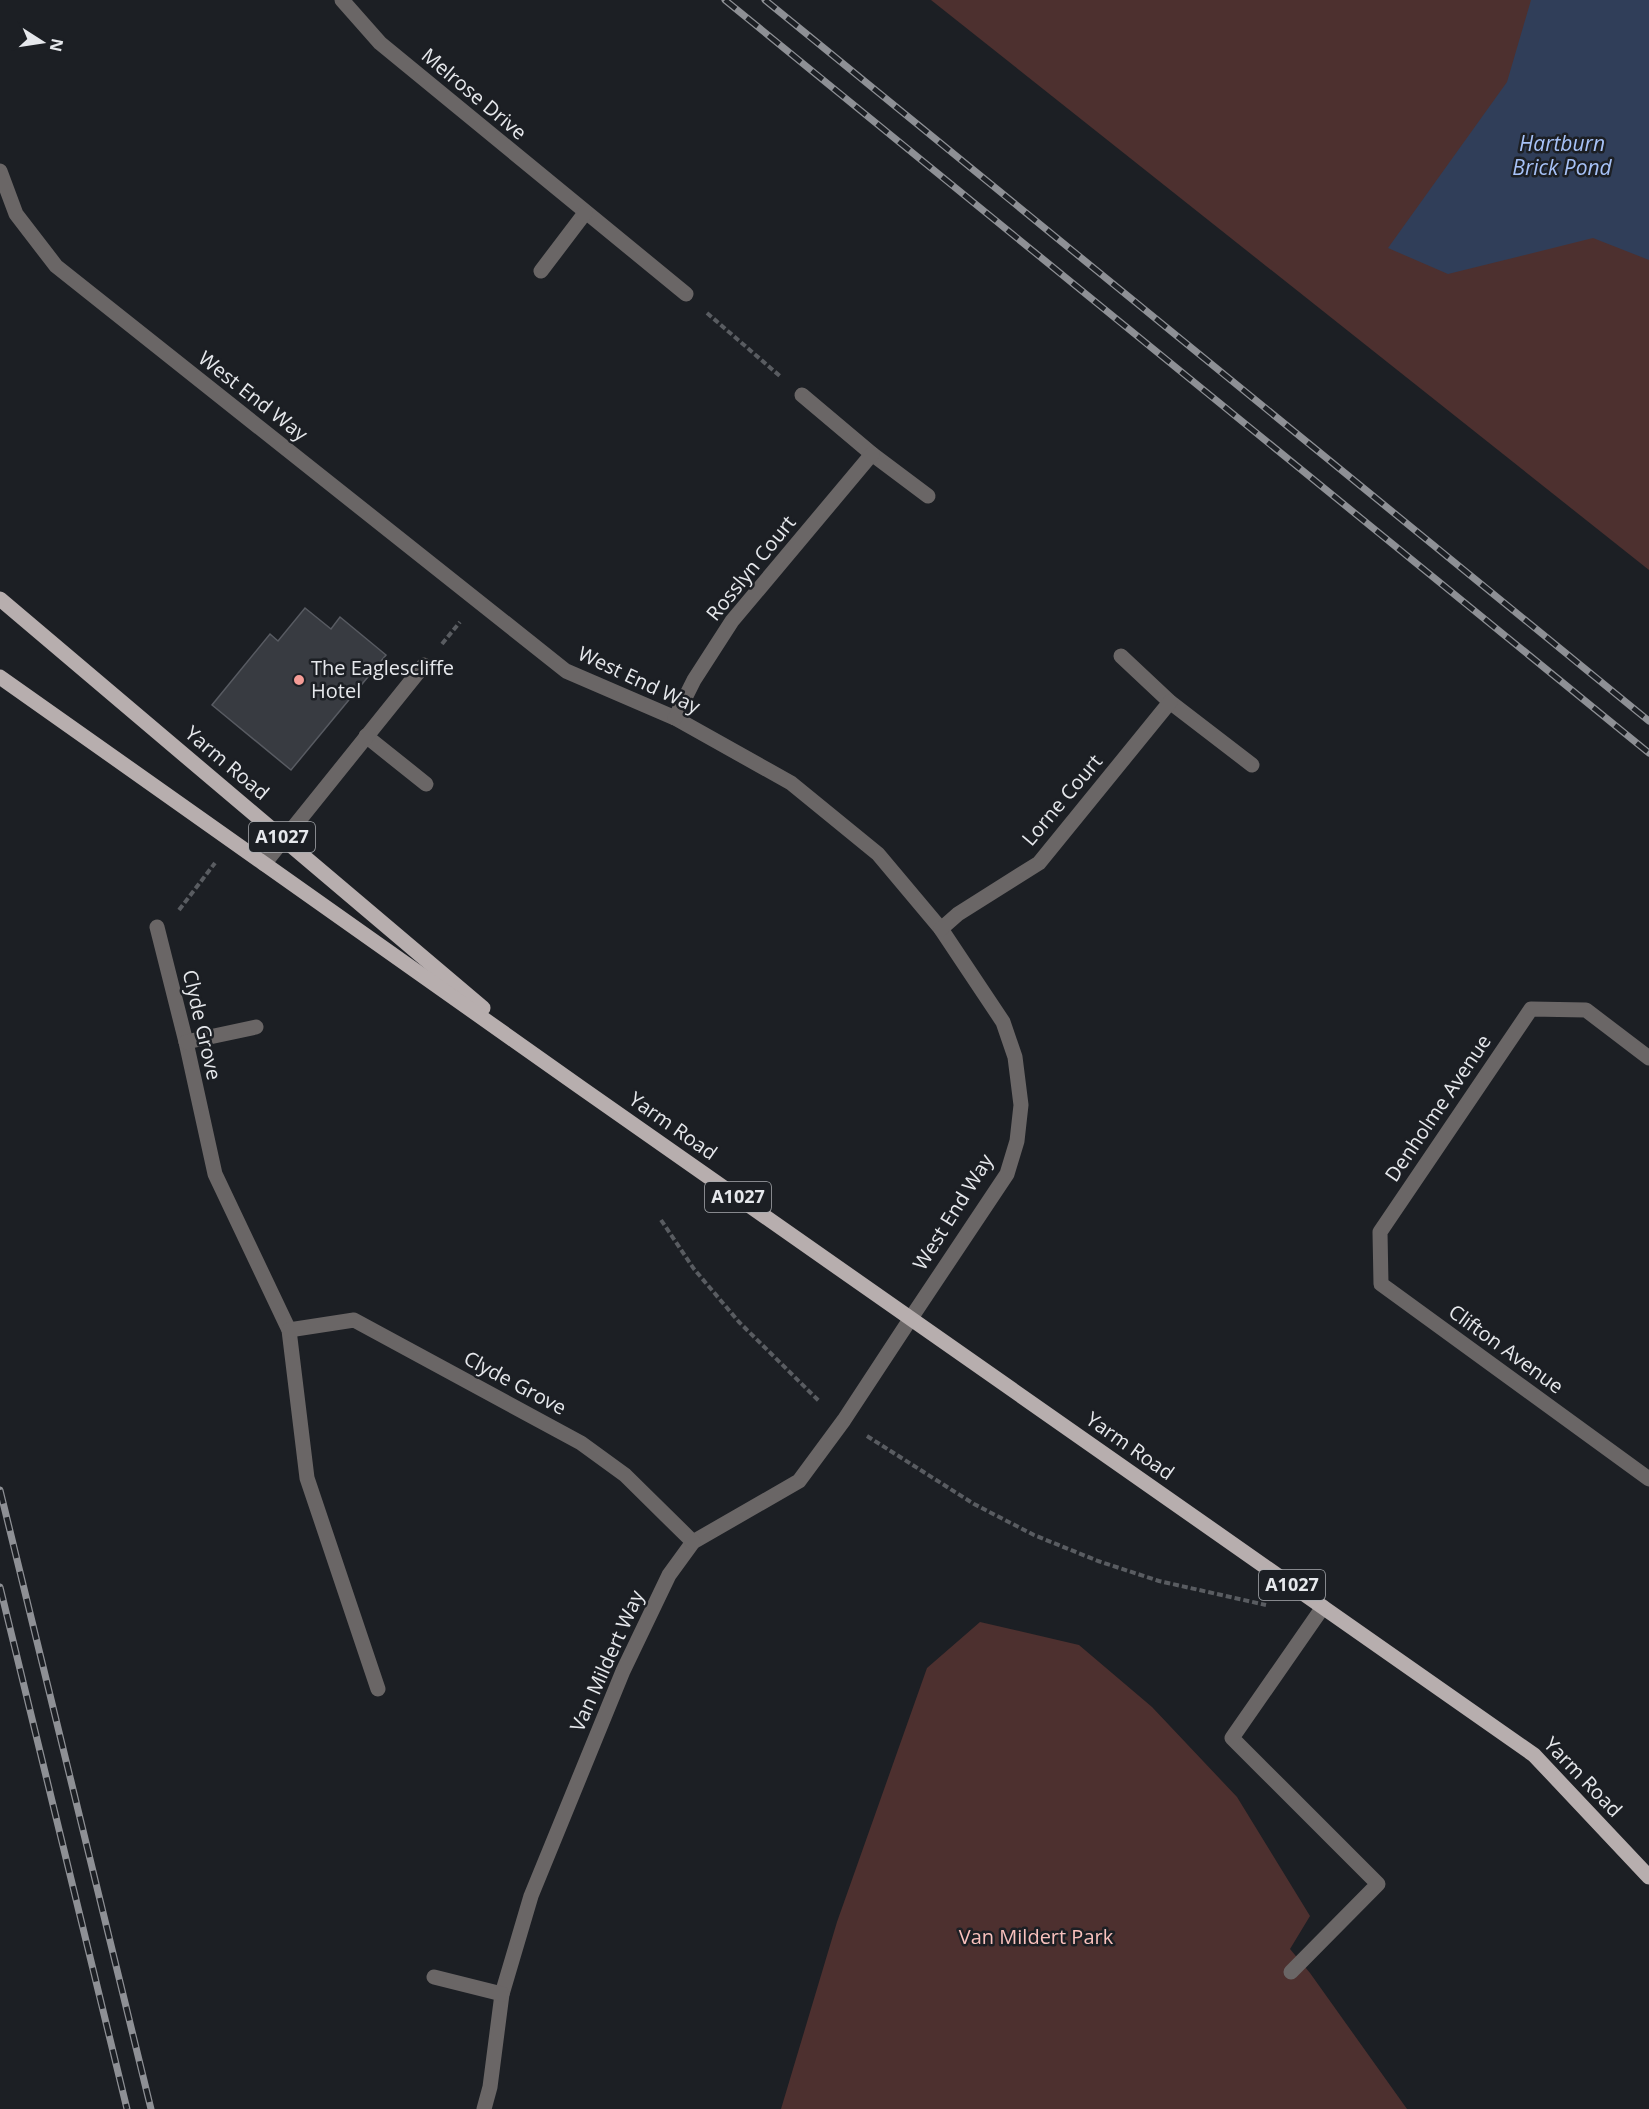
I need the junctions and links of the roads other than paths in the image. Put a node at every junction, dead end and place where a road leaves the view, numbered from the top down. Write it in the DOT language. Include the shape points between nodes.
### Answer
graph roads {
  1 [pos="342,0"];
  2 [pos="0,171"];
  3 [pos="585,213"];
  4 [pos="541,271"];
  5 [pos="686,294"];
  6 [pos="802,395"];
  7 [pos="872,454"];
  8 [pos="928,496"];
  9 [pos="0,599"];
  10 [pos="1121,657"];
  11 [pos="424,664"];
  12 [pos="0,677"];
  13 [pos="1170,702"];
  14 [pos="675,718"];
  15 [pos="366,736"];
  16 [pos="1252,765"];
  17 [pos="426,784"];
  18 [pos="284,839"];
  19 [pos="264,864"];
  20 [pos="157,927"];
  21 [pos="942,929"];
  22 [pos="256,1027"];
  23 [pos="186,1042"];
  24 [pos="1649,1058"];
  25 [pos="565,1076"];
  26 [pos="1380,1232"];
  27 [pos="911,1318"];
  28 [pos="289,1330"];
  29 [pos="1649,1479"];
  30 [pos="693,1542"];
  31 [pos="1323,1607"];
  32 [pos="378,1689"];
  33 [pos="1649,1877"];
  34 [pos="1291,1972"];
  35 [pos="434,1977"];
  36 [pos="502,1994"];
  37 [pos="484,2109"];
  1 -- 3 [label="street, Melrose Drive" via="380,43"];
  2 -- 14 [label="street, West End Way" via="16,214 56,267 566,671"];
  3 -- 4 [label="street"];
  3 -- 5 [label="street, Melrose Drive"];
  6 -- 7 [label="street"];
  7 -- 8 [label="street"];
  7 -- 14 [label="street, Rosslyn Court" via="732,621"];
  9 -- 18 [label="main road, Yarm Road / A1027"];
  10 -- 13 [label="street"];
  11 -- 15 [label="street"];
  12 -- 19 [label="main road, Yarm Road / A1027"];
  13 -- 16 [label="street"];
  13 -- 21 [label="street, Lorne Court" via="1039,863 958,914"];
  14 -- 21 [label="street, West End Way" via="791,783 878,854"];
  15 -- 17 [label="street"];
  15 -- 18 [label="street"];
  18 -- 19 [label="street"];
  18 -- 25 [label="main road, Yarm Road / A1027"];
  19 -- 25 [label="main road, Yarm Road / A1027"];
  20 -- 23 [label="street, Clyde Grove"];
  21 -- 27 [label="street, West End Way" via="1004,1022 1015,1057 1022,1105 1007,1174"];
  22 -- 23 [label="street"];
  23 -- 28 [label="street, Clyde Grove" via="215,1174"];
  24 -- 26 [label="street, Denholme Avenue" via="1586,1010 1531,1009"];
  25 -- 27 [label="main road, Yarm Road / A1027"];
  26 -- 29 [label="street, Clifton Avenue" via="1381,1284"];
  27 -- 30 [label="street, Van Mildert Way" via="799,1481"];
  27 -- 31 [label="main road, Yarm Road / A1027"];
  28 -- 30 [label="street, Clyde Grove" via="354,1320 581,1443 625,1475"];
  28 -- 32 [label="street, Clyde Grove" via="307,1478"];
  30 -- 36 [label="street, Van Mildert Way" via="669,1575 623,1671 531,1896"];
  31 -- 33 [label="main road, Yarm Road / A1027" via="1534,1755"];
  31 -- 34 [label="street" via="1232,1738 1378,1884"];
  35 -- 36 [label="street"];
  36 -- 37 [label="street, Van Mildert Way"];
}
